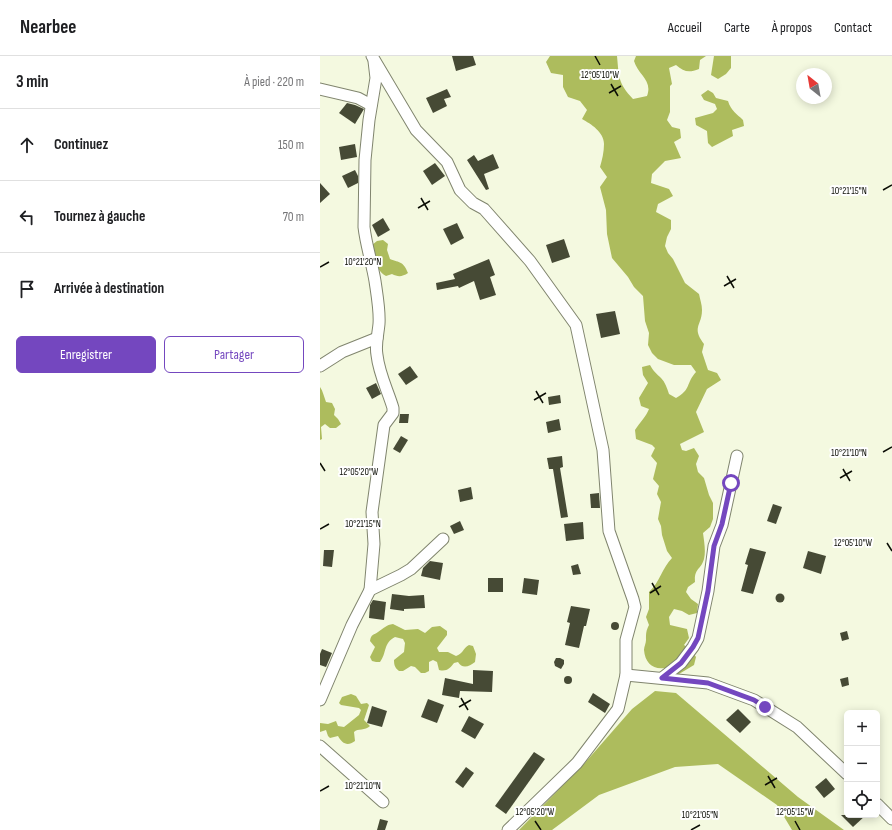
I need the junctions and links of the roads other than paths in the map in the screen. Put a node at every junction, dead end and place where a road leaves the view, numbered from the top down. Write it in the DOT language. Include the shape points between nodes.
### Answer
graph roads {
  1 [pos="372,56"];
  2 [pos="320,89"];
  3 [pos="371,105"];
  4 [pos="376,338"];
  5 [pos="320,366"];
  6 [pos="737,456"];
  7 [pos="443,539"];
  8 [pos="370,590"];
  9 [pos="626,675"];
  10 [pos="662,678"];
  11 [pos="320,700"];
  12 [pos="320,746"];
  13 [pos="844,771"];
  14 [pos="383,802"];
  15 [pos="880,807"];
  16 [pos="892,819"];
  17 [pos="508,830"];
  1 -- 3 [label="street" via="376,78"];
  1 -- 9 [label="street" via="416,130 447,162 460,190 473,203 484,209 525,256 576,325 604,450 609,531 635,607 626,640"];
  2 -- 3 [label="street" via="358,98"];
  3 -- 4 [label="street" via="365,160 364,227 375,280 379,323"];
  4 -- 5 [label="street" via="342,352"];
  4 -- 8 [label="street" via="379,367 393,413 384,425 372,512 374,544"];
  6 -- 10 [label="street" via="722,524 714,546 698,638 681,663"];
  7 -- 8 [label="street" via="411,569"];
  8 -- 11 [label="street"];
  9 -- 10 [label="street"];
  9 -- 17 [label="street" via="618,709 578,763"];
  10 -- 13 [label="street" via="708,683 754,700 797,727"];
  12 -- 14 [label="street"];
  15 -- 16 [label="street"];
}
